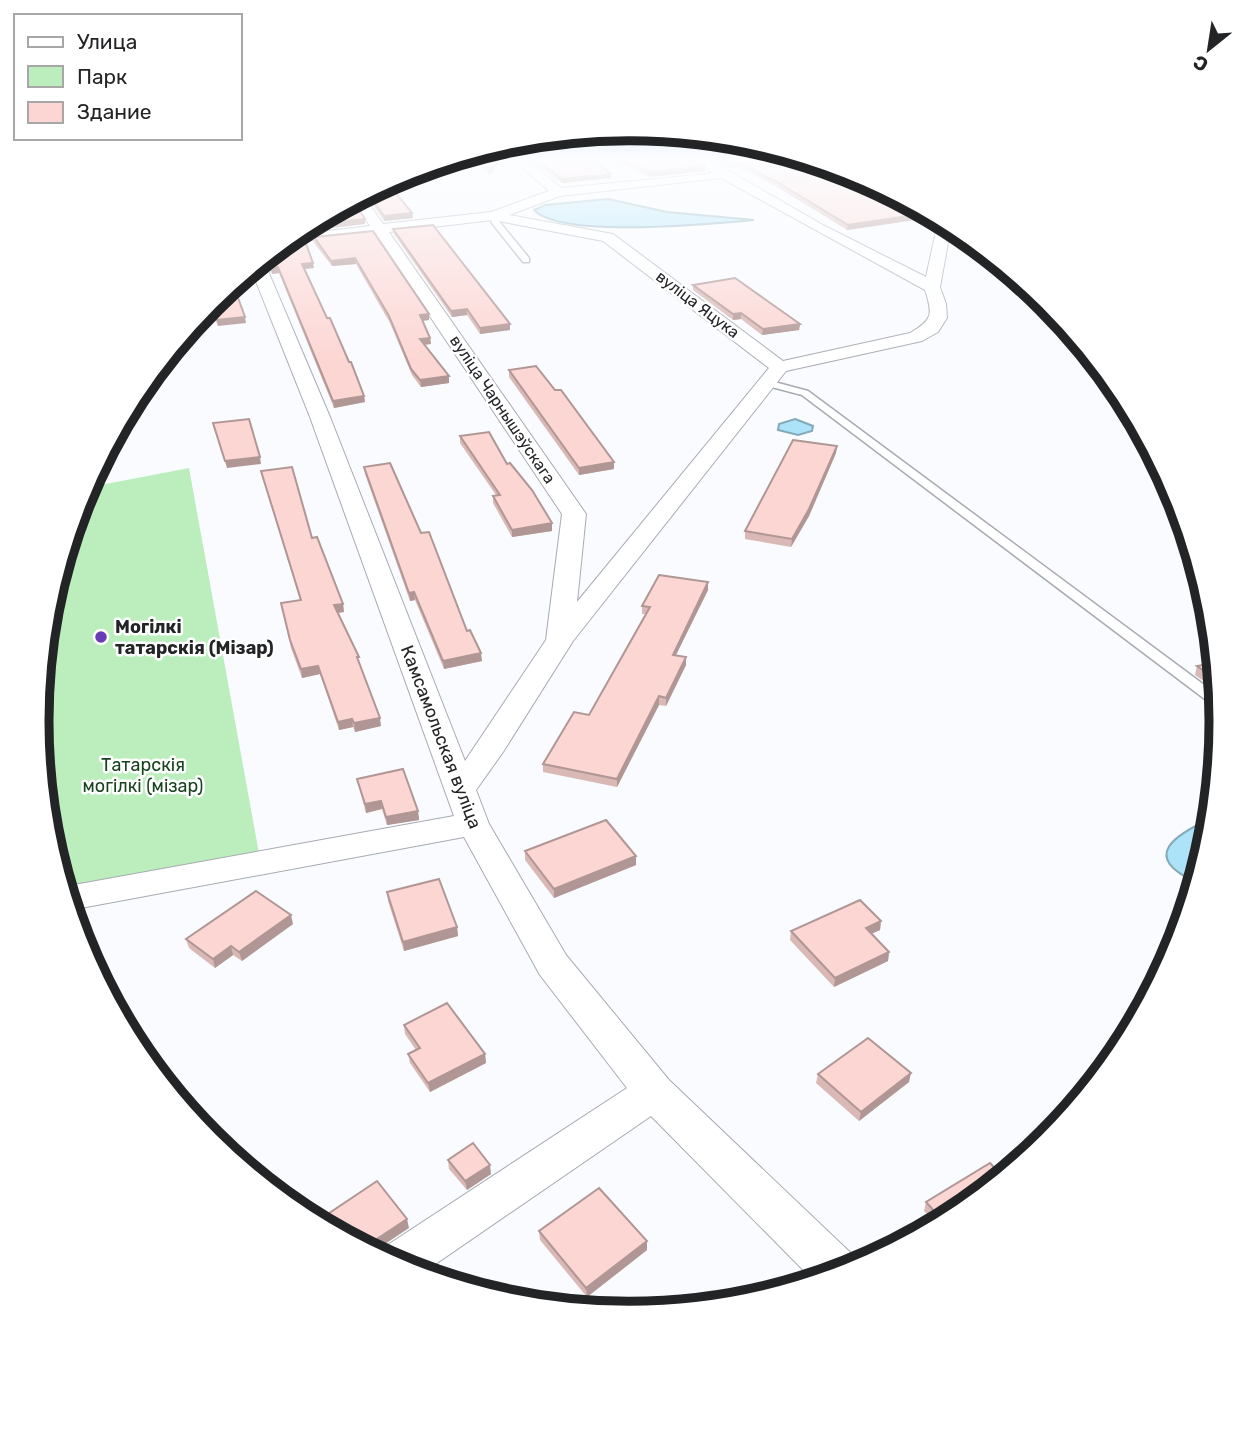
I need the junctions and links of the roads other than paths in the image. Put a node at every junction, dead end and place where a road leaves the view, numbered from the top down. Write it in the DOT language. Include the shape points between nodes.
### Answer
graph roads {
  1 [pos="386,227"];
  2 [pos="498,227"];
  3 [pos="555,227"];
  4 [pos="817,227"];
  5 [pos="380,228"];
  6 [pos="943,234"];
  7 [pos="310,237"];
  8 [pos="526,261"];
  9 [pos="261,273"];
  10 [pos="932,287"];
  11 [pos="774,375"];
  12 [pos="558,642"];
  13 [pos="1208,695"];
  14 [pos="466,806"];
  15 [pos="76,896"];
  16 [pos="654,1092"];
  17 [pos="408,1257"];
  18 [pos="830,1265"];
  1 -- 5 [label="street, вуліца Яцука"];
  2 -- 8 [label="lane"];
  3 -- 11 [label="street, вуліца Яцука" via="608,237"];
  4 -- 10 [label="street"];
  5 -- 7 [label="street, вуліца Яцука"];
  5 -- 12 [label="street, вуліца Чарнышэўскага" via="574,514"];
  6 -- 10 [label="street"];
  9 -- 14 [label="street, Камсамольская вуліца" via="320,417"];
  10 -- 11 [label="street" via="938,318 924,333"];
  11 -- 12 [label="street, вуліца Чарнышэўскага"];
  11 -- 13 [label="lane"];
  12 -- 14 [label="street, вуліца Чарнышэўскага" via="488,752"];
  14 -- 15 [label="street"];
  14 -- 16 [label="street, Камсамольская вуліца" via="553,965"];
  16 -- 17 [label="street"];
  16 -- 18 [label="street, Камсамольская вуліца"];
}
